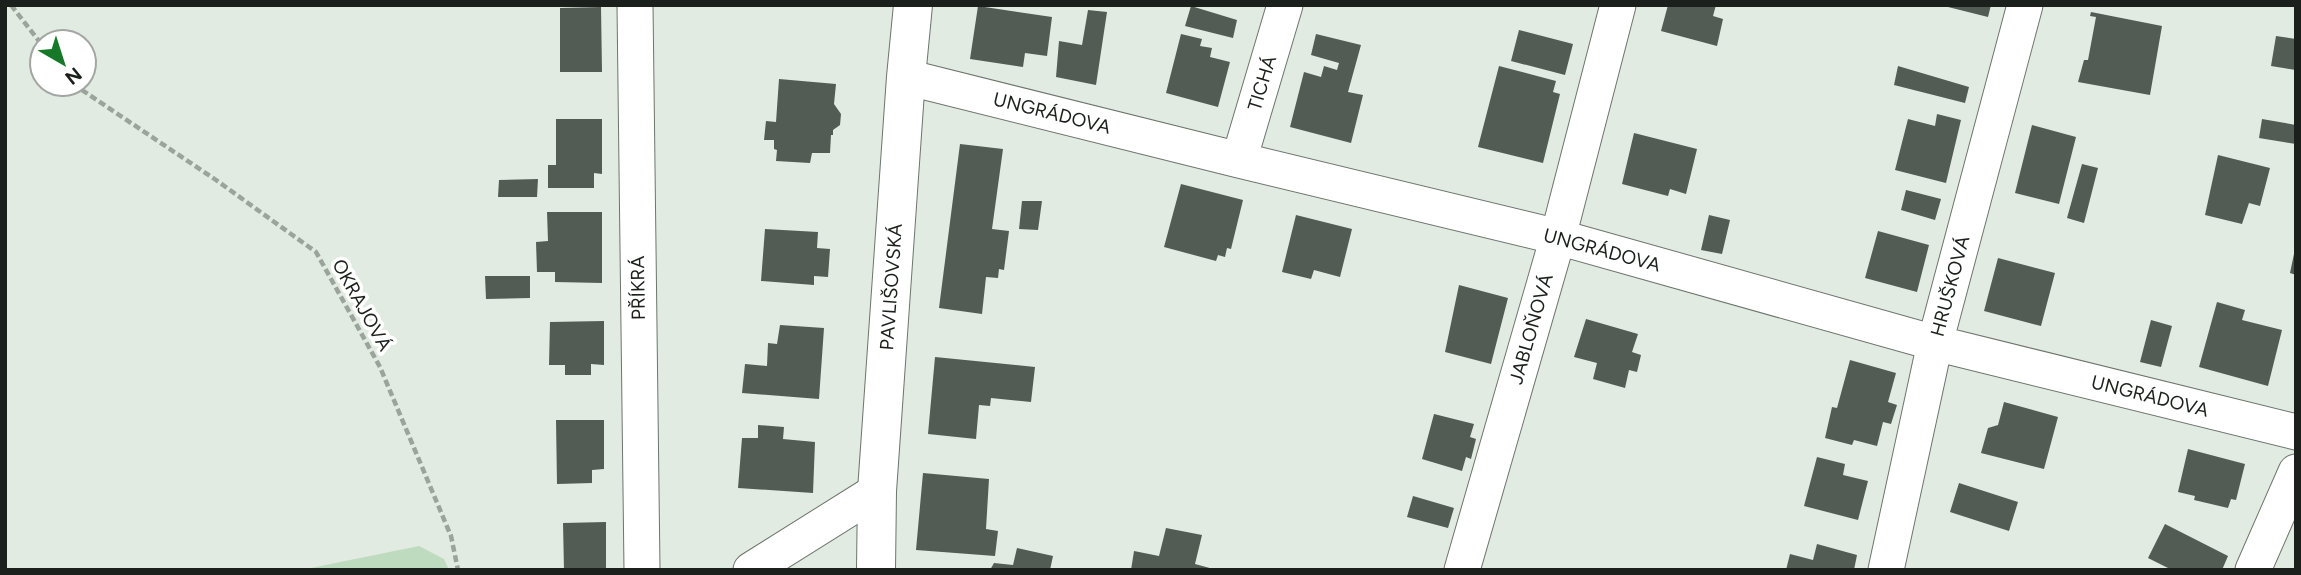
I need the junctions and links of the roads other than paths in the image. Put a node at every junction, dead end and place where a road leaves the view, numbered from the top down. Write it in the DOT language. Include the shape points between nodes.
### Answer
graph roads {
  1 [pos="635,5"];
  2 [pos="913,5"];
  3 [pos="1285,5"];
  4 [pos="1618,5"];
  5 [pos="2025,5"];
  6 [pos="906,77"];
  7 [pos="1239,160"];
  8 [pos="1558,237"];
  9 [pos="1935,343"];
  10 [pos="2296,432"];
  11 [pos="2296,472"];
  12 [pos="877,491"];
  13 [pos="642,570"];
  14 [pos="751,570"];
  15 [pos="876,570"];
  16 [pos="1462,570"];
  17 [pos="1886,570"];
  18 [pos="2253,570"];
  1 -- 13 [label="street, PŘÍKRÁ"];
  2 -- 6 [label="street, PAVLIŠOVSKÁ"];
  3 -- 7 [label="street, TICHÁ"];
  4 -- 8 [label="street, JABLOŇOVÁ"];
  5 -- 9 [label="street, HRUŠKOVÁ"];
  6 -- 7 [label="street, UNGRÁDOVA"];
  6 -- 12 [label="street, PAVLIŠOVSKÁ"];
  7 -- 8 [label="street, UNGRÁDOVA"];
  8 -- 9 [label="street, UNGRÁDOVA"];
  8 -- 16 [label="street, JABLOŇOVÁ"];
  9 -- 10 [label="street, UNGRÁDOVA"];
  9 -- 17 [label="street, HRUŠKOVÁ"];
  11 -- 18 [label="street"];
  12 -- 14 [label="street"];
  12 -- 15 [label="street, PAVLIŠOVSKÁ"];
}
